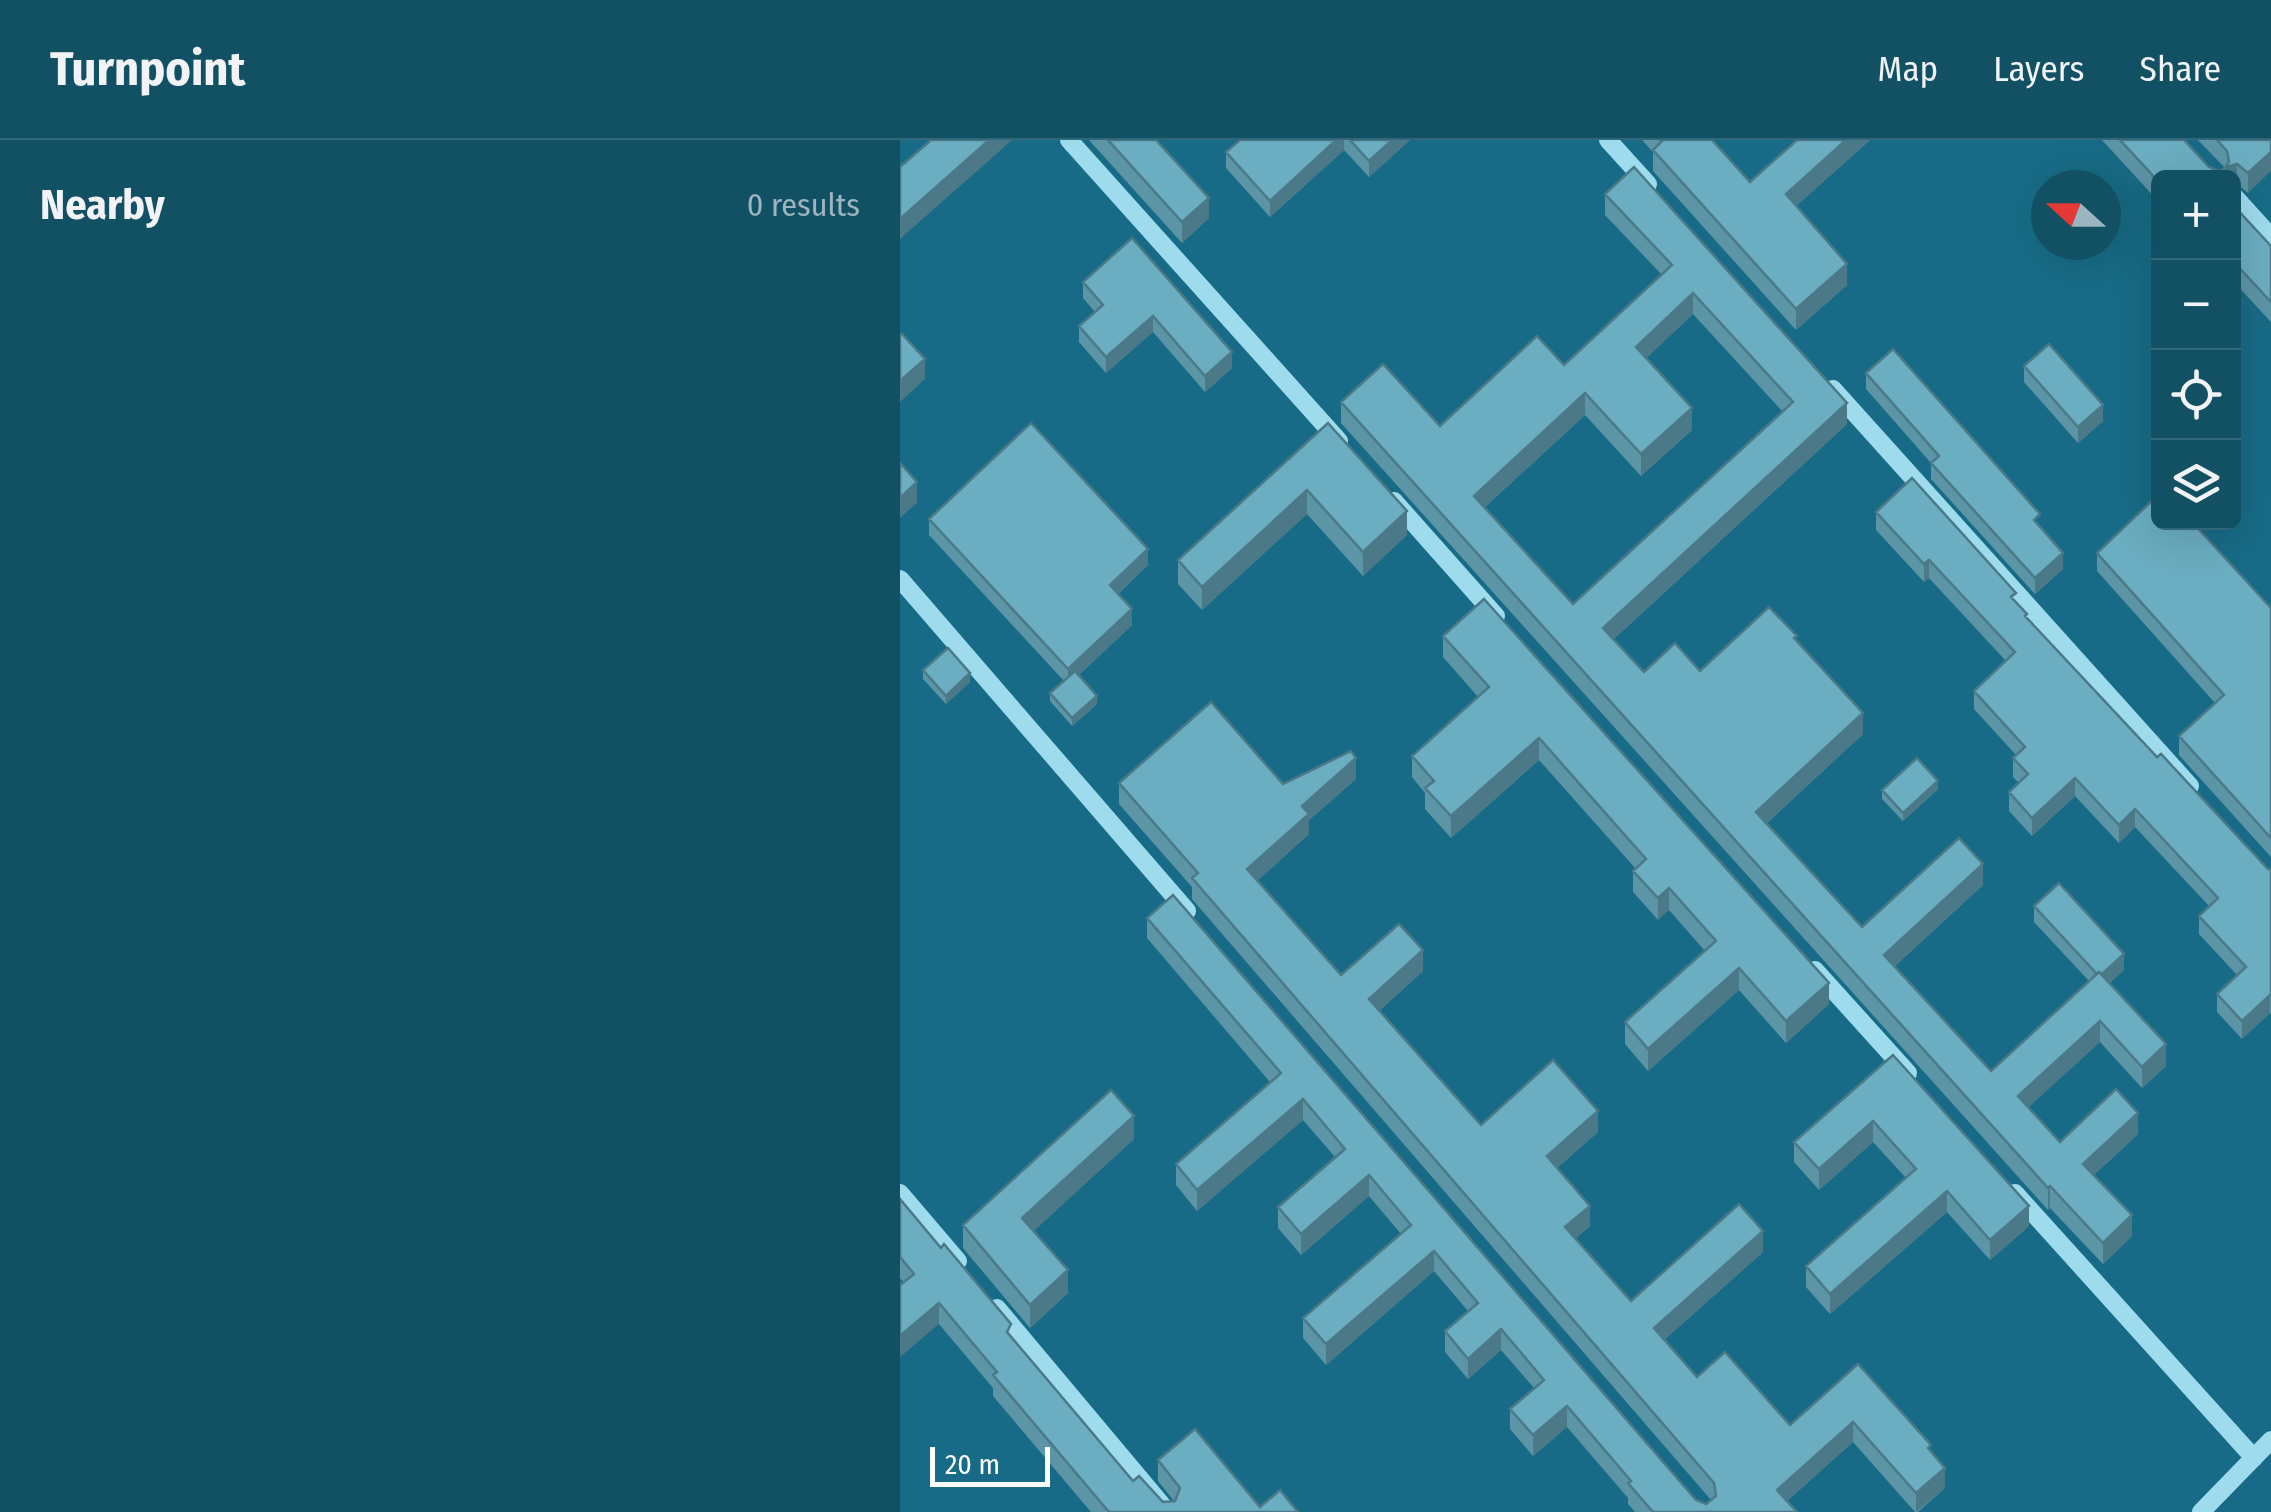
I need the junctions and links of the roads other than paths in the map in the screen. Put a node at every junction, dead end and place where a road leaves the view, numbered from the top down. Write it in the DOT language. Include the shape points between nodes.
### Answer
graph roads {
  1 [pos="1069,140"];
  2 [pos="1608,140"];
  3 [pos="1661,199"];
  4 [pos="2241,204"];
  5 [pos="2271,237"];
  6 [pos="1820,375"];
  7 [pos="1348,451"];
  8 [pos="1375,480"];
  9 [pos="900,578"];
  10 [pos="1508,629"];
  11 [pos="2205,802"];
  12 [pos="1198,925"];
  13 [pos="1801,954"];
  14 [pos="1921,1088"];
  15 [pos="2001,1176"];
  16 [pos="900,1193"];
  17 [pos="964,1269"];
  18 [pos="989,1299"];
  19 [pos="2271,1440"];
  20 [pos="2254,1458"];
  21 [pos="1168,1512"];
  22 [pos="2201,1512"];
  1 -- 7 [label="street"];
  2 -- 3 [label="street"];
  4 -- 5 [label="street"];
  6 -- 11 [label="street"];
  8 -- 10 [label="street"];
  9 -- 12 [label="street"];
  13 -- 14 [label="street"];
  15 -- 20 [label="street"];
  16 -- 17 [label="street"];
  18 -- 21 [label="street"];
  19 -- 20 [label="street"];
  20 -- 22 [label="street"];
}
